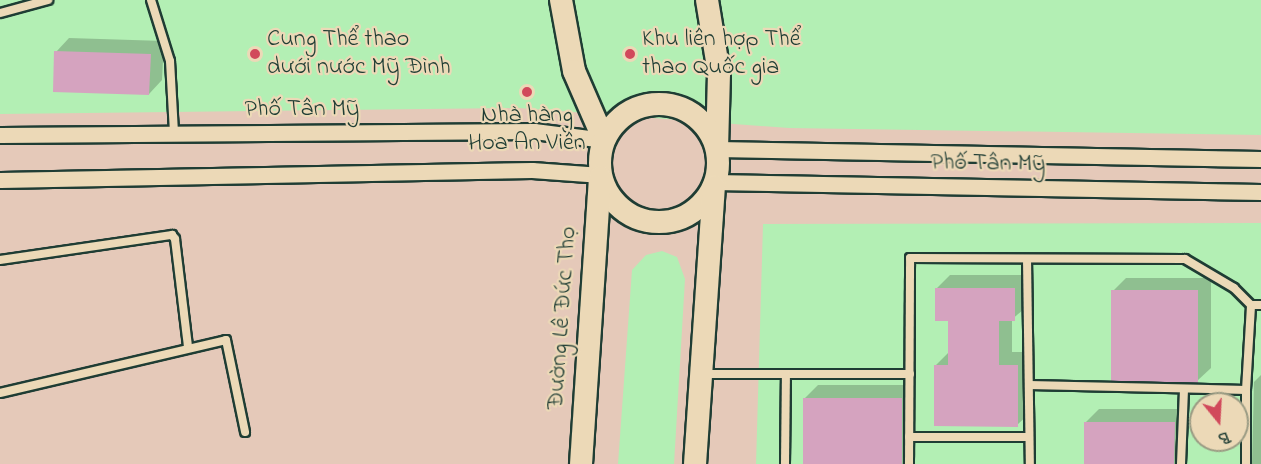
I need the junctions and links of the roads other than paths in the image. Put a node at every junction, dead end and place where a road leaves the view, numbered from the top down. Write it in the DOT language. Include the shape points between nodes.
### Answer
graph roads {
  1 [pos="48,0"];
  2 [pos="151,0"];
  3 [pos="561,0"];
  4 [pos="707,0"];
  5 [pos="0,13"];
  6 [pos="174,133"];
  7 [pos="0,135"];
  8 [pos="604,140"];
  9 [pos="717,149"];
  10 [pos="1261,159"];
  11 [pos="601,175"];
  12 [pos="0,180"];
  13 [pos="714,182"];
  14 [pos="1261,192"];
  15 [pos="1027,259"];
  16 [pos="0,260"];
  17 [pos="1251,305"];
  18 [pos="1261,305"];
  19 [pos="188,347"];
  20 [pos="701,374"];
  21 [pos="786,374"];
  22 [pos="910,374"];
  23 [pos="1029,385"];
  24 [pos="1184,390"];
  25 [pos="1246,390"];
  26 [pos="0,393"];
  27 [pos="245,432"];
  28 [pos="909,437"];
  29 [pos="1029,437"];
  30 [pos="581,464"];
  31 [pos="695,464"];
  32 [pos="785,464"];
  33 [pos="909,464"];
  34 [pos="1030,464"];
  35 [pos="1181,464"];
  36 [pos="1246,464"];
  1 -- 5 [label="lane"];
  2 -- 6 [label="lane" via="170,61"];
  3 -- 8 [label="main road" via="574,71"];
  4 -- 9 [label="main road" via="719,73"];
  6 -- 7 [label="street, Phố Tân Mỹ"];
  6 -- 8 [label="street, Phố Tân Mỹ" via="534,130"];
  8 -- 9 [label="main road" via="626,113 644,105 664,103 683,108 699,119 712,134"];
  8 -- 11 [label="main road" via="598,163"];
  9 -- 10 [label="street, Phố Tân Mỹ"];
  9 -- 13 [label="main road"];
  11 -- 12 [label="street" via="532,170"];
  11 -- 13 [label="main road" via="612,200 626,213 644,221 683,218 699,207"];
  11 -- 30 [label="main road, Đường Lê Đức Thọ"];
  13 -- 14 [label="street, Phố Tân Mỹ"];
  13 -- 20 [label="main road"];
  15 -- 17 [label="lane" via="1185,259 1234,288"];
  15 -- 22 [label="lane" via="910,258"];
  15 -- 23 [label="lane"];
  16 -- 19 [label="lane" via="172,235"];
  17 -- 18 [label="lane"];
  17 -- 25 [label="lane"];
  19 -- 26 [label="lane"];
  19 -- 27 [label="lane" via="226,340"];
  20 -- 21 [label="lane"];
  20 -- 31 [label="main road"];
  21 -- 22 [label="lane"];
  21 -- 32 [label="lane"];
  22 -- 28 [label="lane"];
  23 -- 24 [label="lane"];
  23 -- 29 [label="lane"];
  24 -- 25 [label="lane"];
  24 -- 35 [label="lane"];
  25 -- 36 [label="lane"];
  28 -- 29 [label="lane"];
  28 -- 33 [label="lane"];
  29 -- 34 [label="lane"];
}
